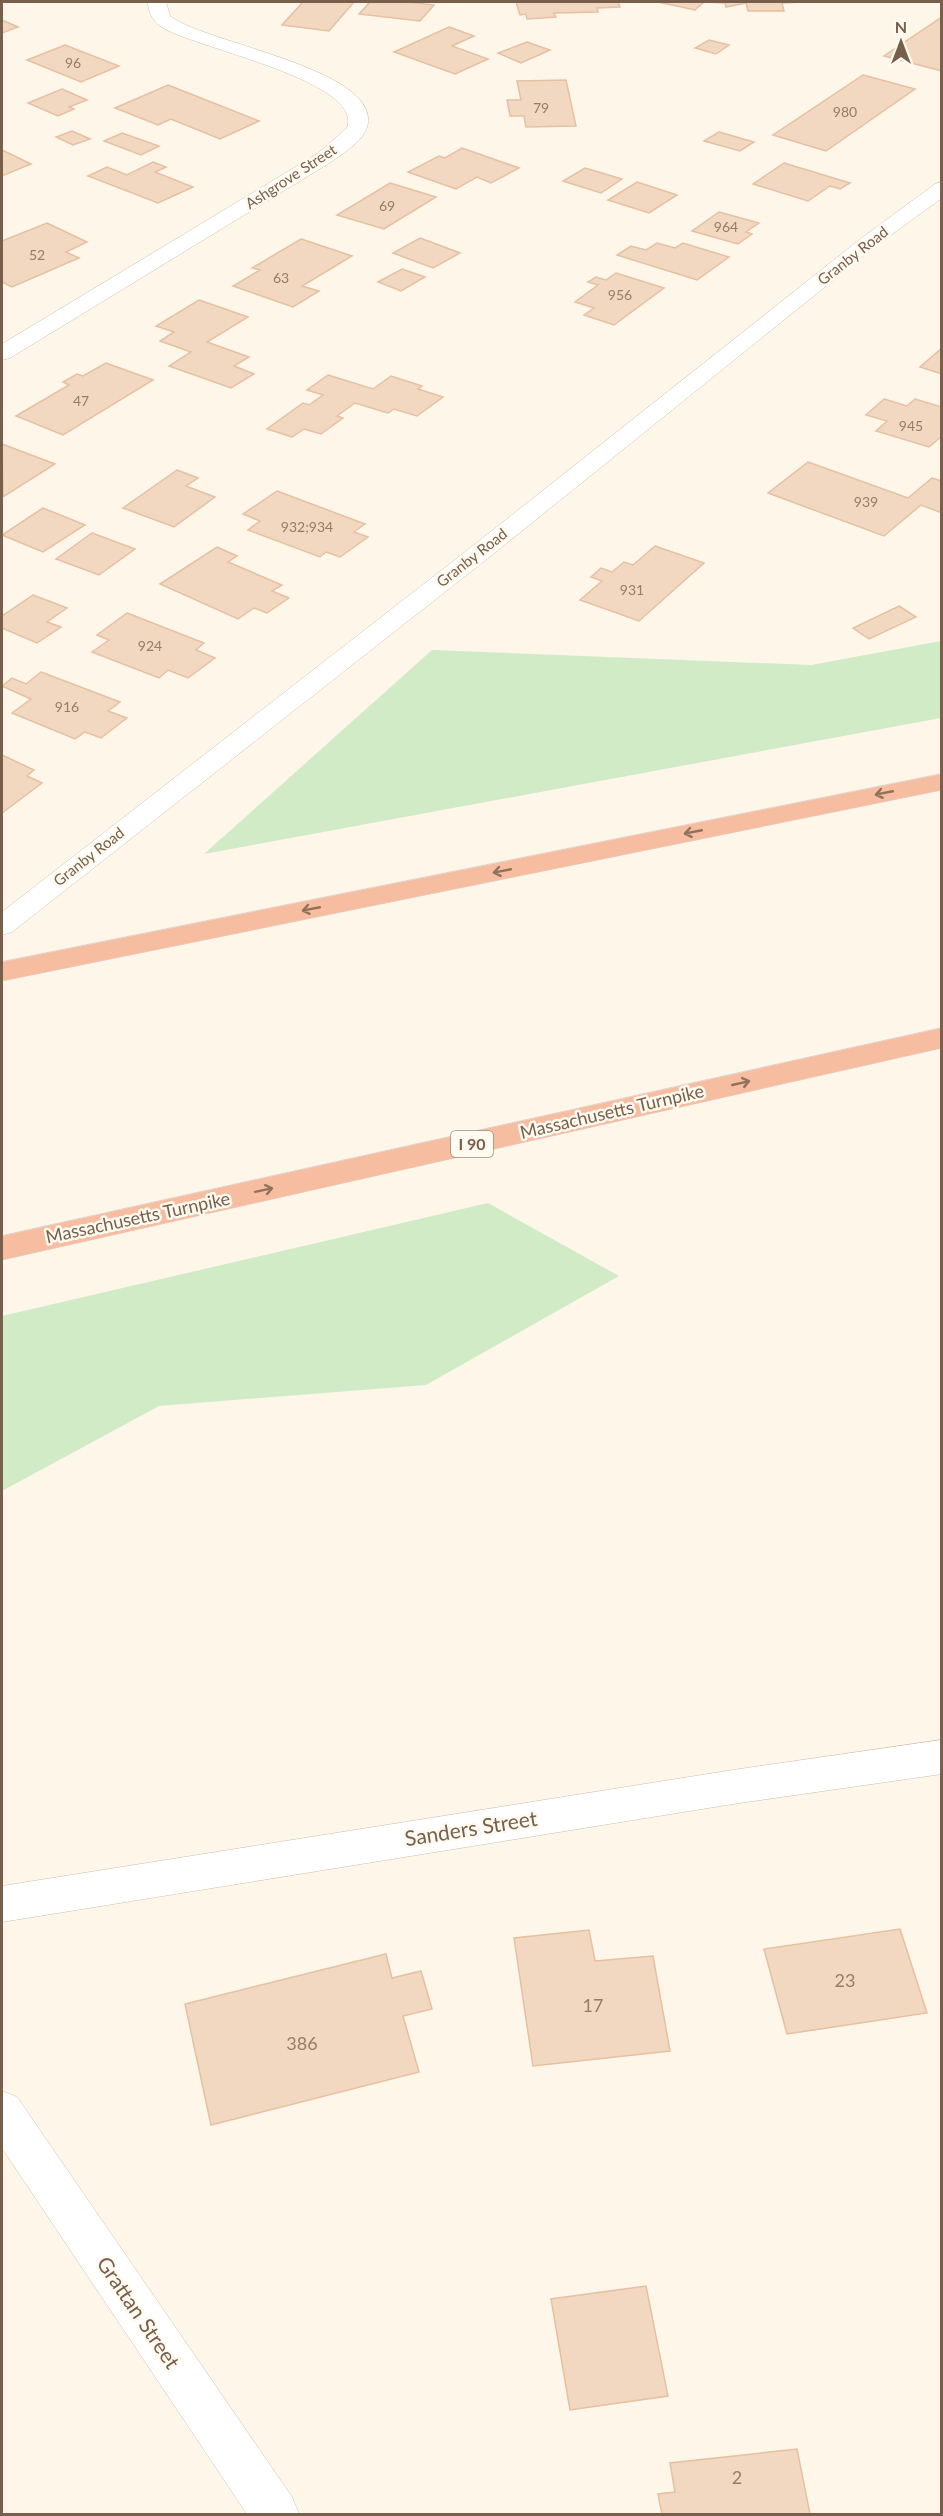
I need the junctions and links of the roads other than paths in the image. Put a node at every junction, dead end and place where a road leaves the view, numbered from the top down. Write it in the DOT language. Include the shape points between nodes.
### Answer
graph roads {
  1 [pos="157,2"];
  2 [pos="942,188"];
  3 [pos="11,337"];
  4 [pos="2,353"];
  5 [pos="942,782"];
  6 [pos="2,926"];
  7 [pos="12,970"];
  8 [pos="942,1038"];
  9 [pos="2,1248"];
  10 [pos="942,1757"];
  11 [pos="2,1904"];
  12 [pos="2,2111"];
  13 [pos="275,2514"];
  1 -- 3 [label="main road, Ashgrove Street" via="156,9 165,21 187,33 332,87 358,109 356,129 324,158"];
  2 -- 6 [label="main road, Granby Road"];
  3 -- 4 [label="main road, Ashgrove Street"];
  5 -- 7 [label="highway, one-way"];
  9 -- 8 [label="highway, Massachusetts Turnpike / I 90, one-way"];
  10 -- 11 [label="main road, Sanders Street"];
  12 -- 13 [label="main road, Grattan Street"];
}
